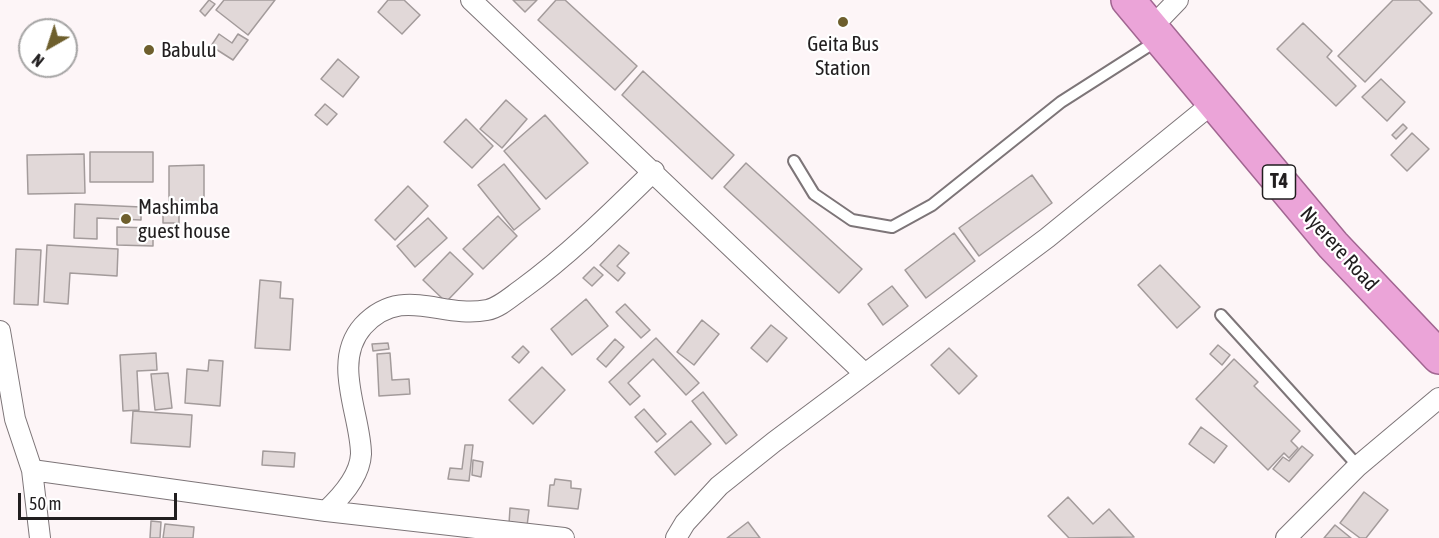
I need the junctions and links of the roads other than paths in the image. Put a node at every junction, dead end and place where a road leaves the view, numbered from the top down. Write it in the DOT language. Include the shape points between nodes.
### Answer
graph roads {
  1 [pos="471,0"];
  2 [pos="1128,0"];
  3 [pos="1178,0"];
  4 [pos="1155,34"];
  5 [pos="1213,103"];
  6 [pos="794,161"];
  7 [pos="654,171"];
  8 [pos="1221,315"];
  9 [pos="0,331"];
  10 [pos="1439,357"];
  11 [pos="865,374"];
  12 [pos="1439,398"];
  13 [pos="8,419"];
  14 [pos="1358,466"];
  15 [pos="32,470"];
  16 [pos="326,511"];
  17 [pos="40,538"];
  18 [pos="564,538"];
  19 [pos="676,538"];
  20 [pos="1287,538"];
  1 -- 7 [label="street"];
  2 -- 4 [label="highway, Nyerere Road / T4"];
  3 -- 4 [label="street"];
  4 -- 5 [label="highway, Nyerere Road / T4"];
  4 -- 6 [label="lane" via="1061,102 932,205 892,227 852,220 814,194"];
  5 -- 10 [label="highway, Nyerere Road / T4" via="1333,245"];
  5 -- 11 [label="street" via="1047,238"];
  7 -- 11 [label="street"];
  7 -- 16 [label="street" via="576,247 489,310 463,313 406,304 390,306 363,326 354,339 348,376 361,455 343,495"];
  8 -- 14 [label="lane"];
  9 -- 13 [label="street"];
  11 -- 19 [label="street" via="720,486"];
  12 -- 14 [label="street"];
  13 -- 15 [label="street"];
  14 -- 20 [label="street"];
  15 -- 16 [label="street"];
  15 -- 17 [label="street"];
  16 -- 18 [label="street"];
}
